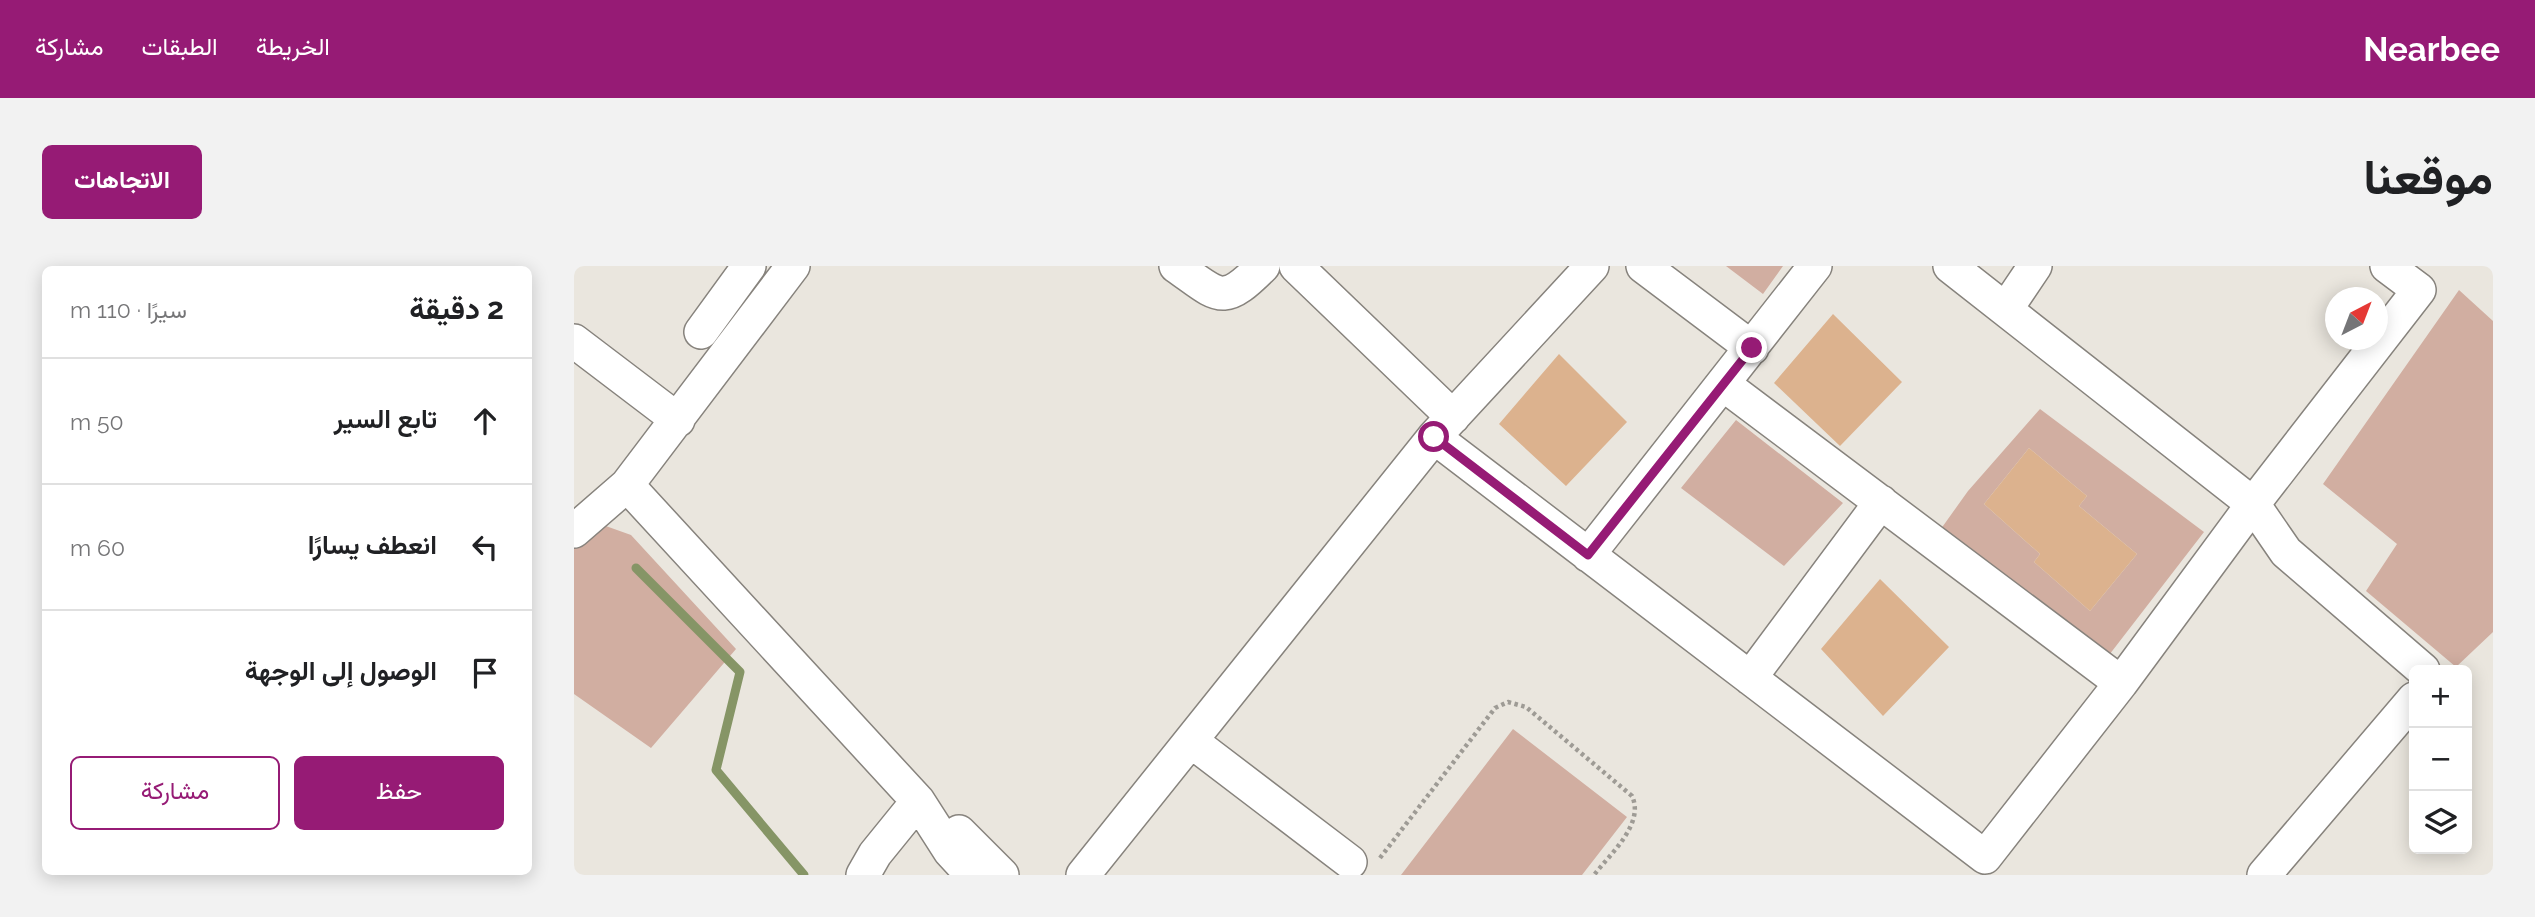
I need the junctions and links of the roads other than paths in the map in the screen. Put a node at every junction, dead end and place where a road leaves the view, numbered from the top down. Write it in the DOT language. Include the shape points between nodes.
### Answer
graph roads {
  1 [pos="793,266"];
  2 [pos="1176,266"];
  3 [pos="1263,266"];
  4 [pos="1296,266"];
  5 [pos="1592,266"];
  6 [pos="1643,266"];
  7 [pos="1815,266"];
  8 [pos="1950,266"];
  9 [pos="2035,266"];
  10 [pos="2387,266"];
  11 [pos="738,270"];
  12 [pos="768,299"];
  13 [pos="2006,309"];
  14 [pos="701,332"];
  15 [pos="574,341"];
  16 [pos="1752,348"];
  17 [pos="1723,384"];
  18 [pos="678,420"];
  19 [pos="1443,427"];
  20 [pos="627,485"];
  21 [pos="1881,502"];
  22 [pos="2253,504"];
  23 [pos="574,531"];
  24 [pos="1588,555"];
  25 [pos="2417,665"];
  26 [pos="1750,678"];
  27 [pos="2121,683"];
  28 [pos="2409,705"];
  29 [pos="1191,741"];
  30 [pos="918,801"];
  31 [pos="1362,863"];
  32 [pos="1980,866"];
  33 [pos="863,875"];
  34 [pos="972,875"];
  35 [pos="1002,875"];
  36 [pos="1083,875"];
  37 [pos="2264,875"];
  1 -- 12 [label="street"];
  2 -- 3 [label="street" via="1213,293 1227,294 1238,291"];
  4 -- 19 [label="street"];
  5 -- 19 [label="street"];
  6 -- 16 [label="street"];
  7 -- 16 [label="street"];
  8 -- 13 [label="street"];
  9 -- 13 [label="street"];
  10 -- 22 [label="street" via="2419,290"];
  11 -- 12 [label="street"];
  11 -- 14 [label="street"];
  12 -- 18 [label="street"];
  13 -- 22 [label="street"];
  15 -- 18 [label="street"];
  16 -- 17 [label="street"];
  17 -- 21 [label="street"];
  17 -- 24 [label="street"];
  18 -- 20 [label="street"];
  19 -- 24 [label="street"];
  19 -- 29 [label="street"];
  20 -- 23 [label="street"];
  20 -- 30 [label="street"];
  21 -- 26 [label="street"];
  21 -- 27 [label="street"];
  22 -- 25 [label="street" via="2286,552"];
  22 -- 27 [label="street"];
  24 -- 26 [label="street"];
  26 -- 32 [label="street"];
  27 -- 32 [label="street"];
  28 -- 37 [label="street"];
  29 -- 31 [label="street"];
  29 -- 36 [label="street"];
  30 -- 33 [label="street"];
  30 -- 34 [label="street" via="944,843"];
  30 -- 35 [label="street" via="965,837"];
}
